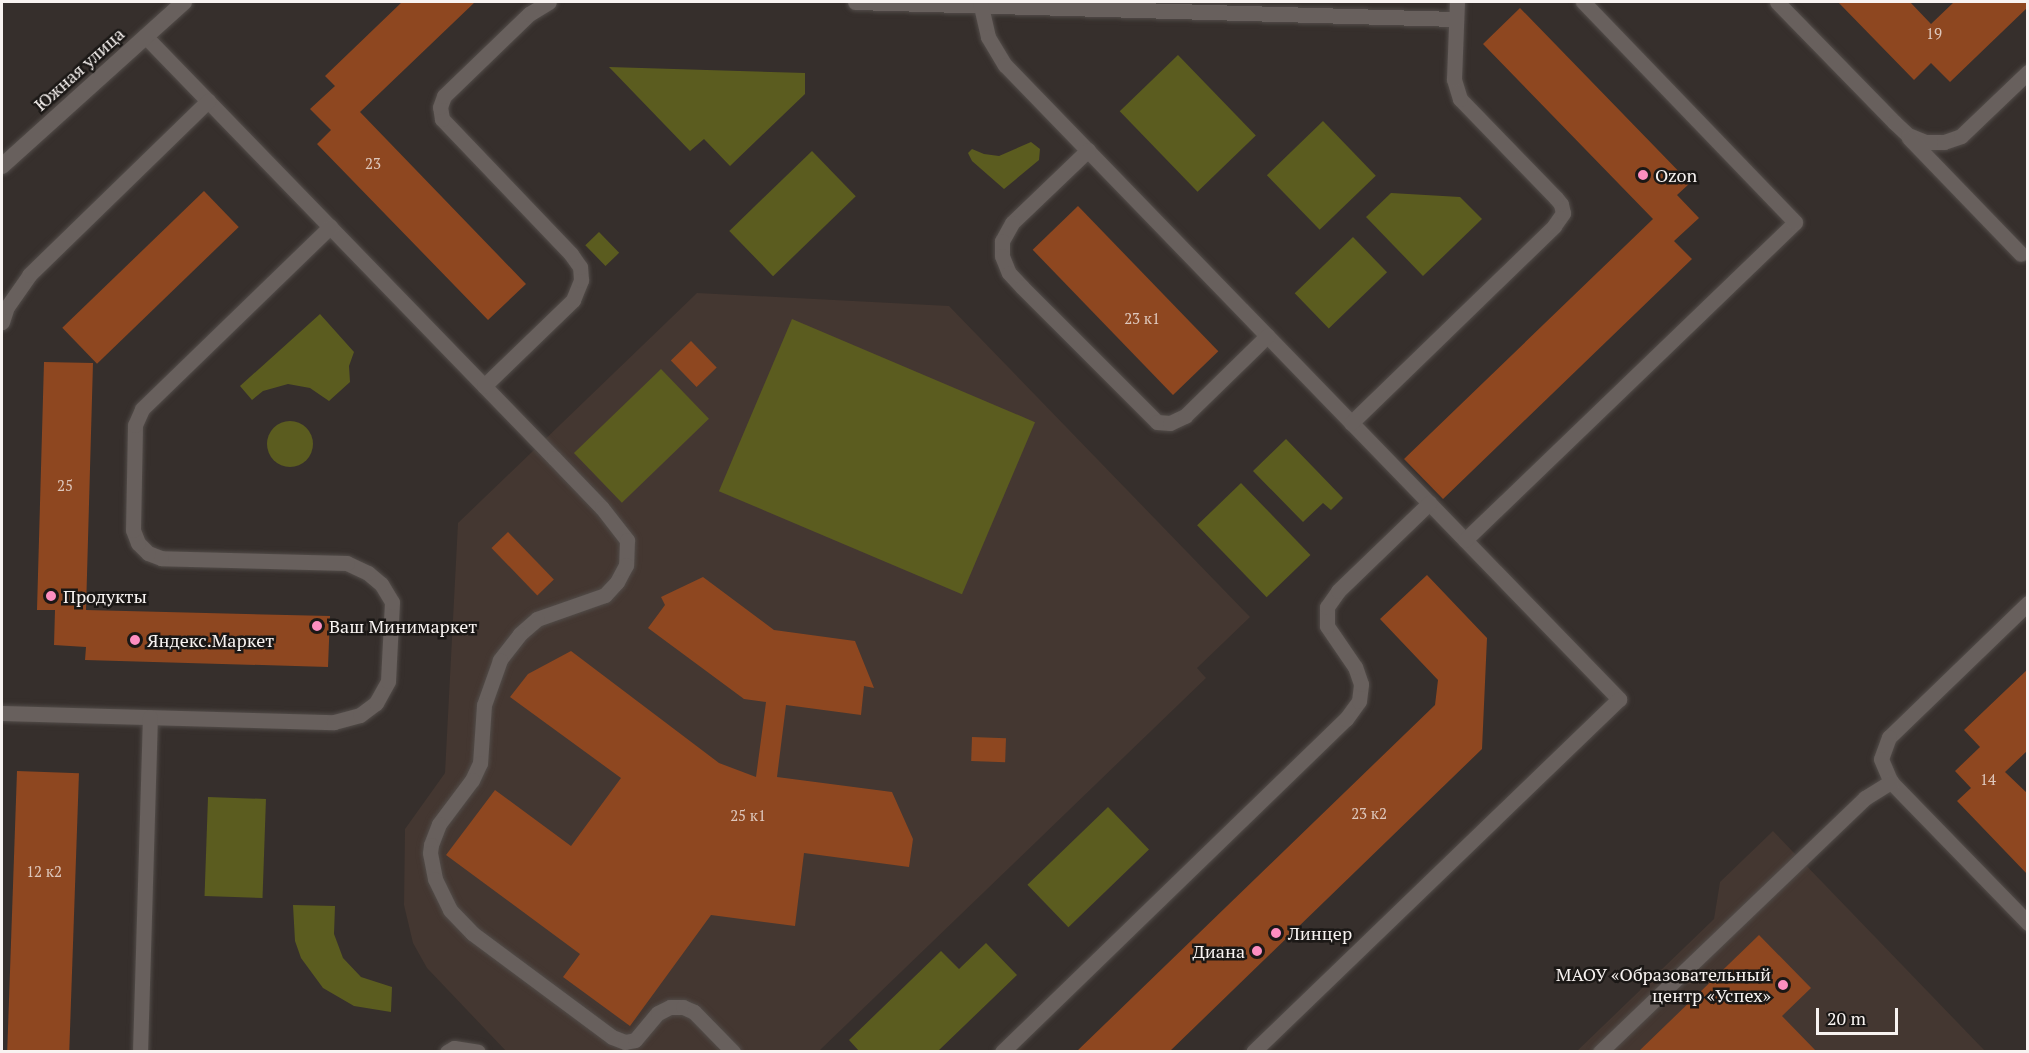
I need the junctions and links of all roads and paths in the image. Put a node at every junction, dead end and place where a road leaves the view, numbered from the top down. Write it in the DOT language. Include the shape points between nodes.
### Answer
graph roads {
  1 [pos="184,2"];
  2 [pos="549,2"];
  3 [pos="855,2"];
  4 [pos="1456,2"];
  5 [pos="1582,2"];
  6 [pos="1777,2"];
  7 [pos="980,3"];
  8 [pos="1456,19"];
  9 [pos="145,36"];
  10 [pos="2028,72"];
  11 [pos="208,101"];
  12 [pos="1894,122"];
  13 [pos="1088,150"];
  14 [pos="2,166"];
  15 [pos="330,227"];
  16 [pos="2021,254"];
  17 [pos="2,322"];
  18 [pos="1267,336"];
  19 [pos="484,386"];
  20 [pos="1352,423"];
  21 [pos="1429,503"];
  22 [pos="1465,540"];
  23 [pos="2028,603"];
  24 [pos="2,712"];
  25 [pos="150,717"];
  26 [pos="1891,782"];
  27 [pos="2028,923"];
  28 [pos="140,1052"];
  29 [pos="447,1052"];
  30 [pos="478,1052"];
  31 [pos="733,1052"];
  32 [pos="1002,1052"];
  33 [pos="1253,1052"];
  34 [pos="1600,1052"];
  1 -- 9 [label="street, Южная улица"];
  2 -- 19 [label="lane" via="529,14 444,96 440,107 442,119 580,267 581,280 573,300"];
  3 -- 7 [label="lane"];
  4 -- 8 [label="lane"];
  5 -- 22 [label="lane" via="1796,222"];
  6 -- 12 [label="lane"];
  7 -- 8 [label="lane"];
  7 -- 13 [label="lane" via="988,37 1005,65"];
  8 -- 20 [label="lane" via="1454,79 1460,99 1556,198 1563,213"];
  9 -- 11 [label="lane"];
  9 -- 14 [label="street, Южная улица"];
  10 -- 12 [label="lane" via="1961,136 1944,142 1925,142 1908,135"];
  11 -- 15 [label="lane"];
  11 -- 17 [label="lane" via="29,275 7,307"];
  12 -- 16 [label="lane"];
  13 -- 18 [label="lane"];
  13 -- 18 [label="lane" via="1012,223 1002,241 1002,256 1009,273 1022,287 1156,422 1170,423 1185,416"];
  15 -- 19 [label="lane"];
  15 -- 25 [label="lane" via="142,408 135,426 133,530 148,553 161,558 347,562 368,573 381,584 392,602 388,681 376,703 360,715 334,722"];
  18 -- 20 [label="lane"];
  19 -- 31 [label="lane" via="602,508 627,540 626,565 605,595 537,620 500,660 484,705 480,763 439,824 431,845 438,886 450,910 472,933 612,1037 625,1042 635,1040 658,1013 670,1007 683,1007 702,1020"];
  20 -- 21 [label="lane"];
  21 -- 22 [label="lane"];
  21 -- 32 [label="lane" via="1338,591 1327,607 1326,626 1355,667 1361,684 1359,701 1346,719"];
  22 -- 33 [label="lane" via="1618,699"];
  23 -- 26 [label="lane" via="1889,737 1881,759"];
  24 -- 25 [label="lane"];
  25 -- 28 [label="lane"];
  26 -- 27 [label="lane"];
  26 -- 34 [label="lane" via="1865,798"];
  29 -- 30 [label="lane" via="454,1048"];
}
